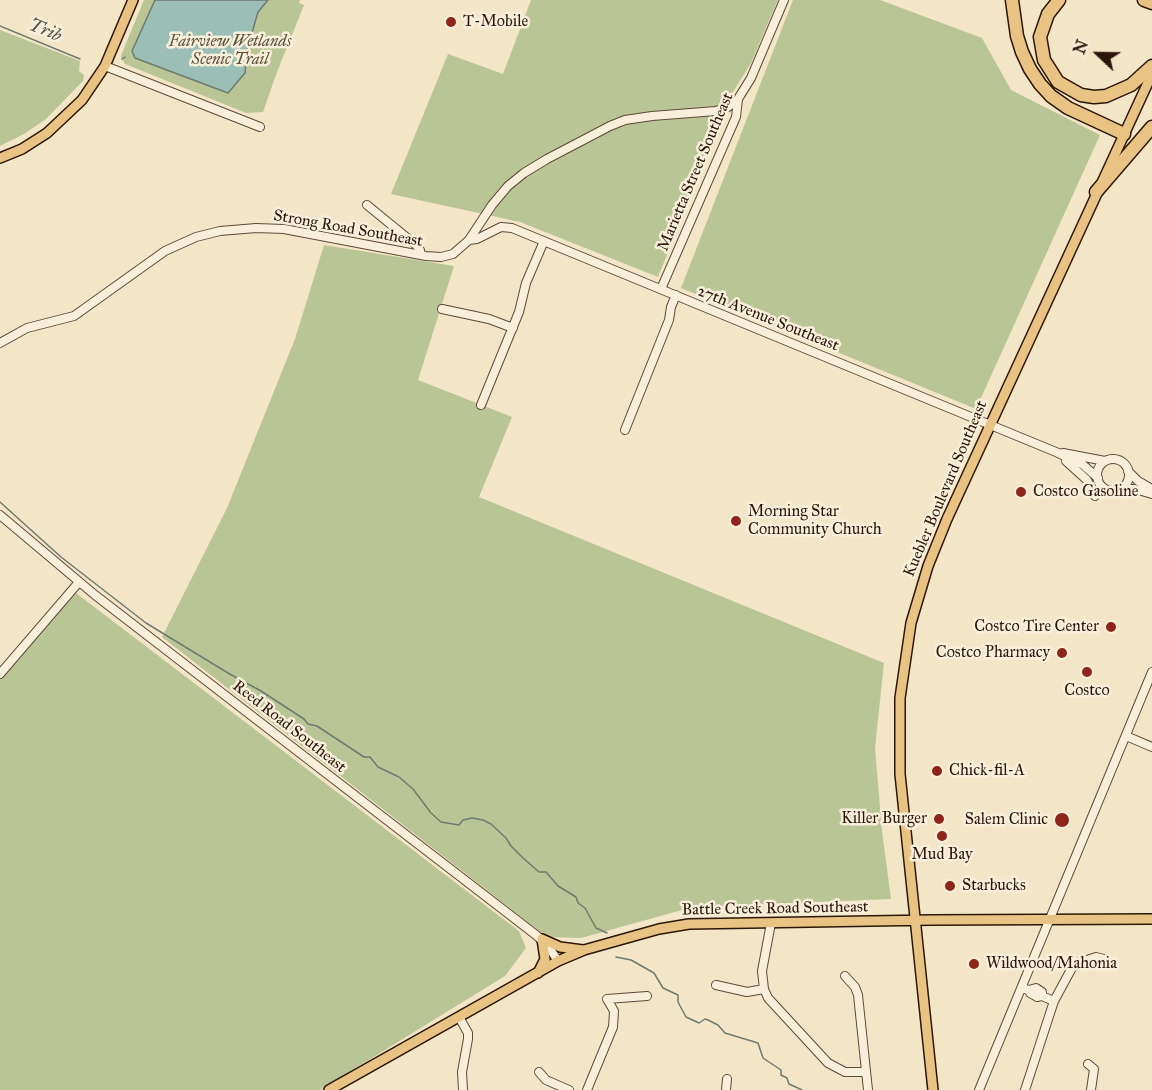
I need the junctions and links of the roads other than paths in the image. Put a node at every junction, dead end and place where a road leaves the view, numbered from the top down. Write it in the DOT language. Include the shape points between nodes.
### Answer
graph roads {
  1 [pos="133,0"];
  2 [pos="784,0"];
  3 [pos="1012,0"];
  4 [pos="1059,0"];
  5 [pos="1144,0"];
  6 [pos="1152,3"];
  7 [pos="105,66"];
  8 [pos="1152,66"];
  9 [pos="1152,74"];
  10 [pos="738,99"];
  11 [pos="260,127"];
  12 [pos="1152,127"];
  13 [pos="1124,134"];
  14 [pos="0,158"];
  15 [pos="1096,192"];
  16 [pos="367,206"];
  17 [pos="469,240"];
  18 [pos="544,241"];
  19 [pos="420,255"];
  20 [pos="661,289"];
  21 [pos="676,295"];
  22 [pos="442,309"];
  23 [pos="513,328"];
  24 [pos="0,343"];
  25 [pos="482,405"];
  26 [pos="990,425"];
  27 [pos="625,430"];
  28 [pos="1056,452"];
  29 [pos="1105,462"];
  30 [pos="1128,471"];
  31 [pos="1098,478"];
  32 [pos="1152,489"];
  33 [pos="1119,490"];
  34 [pos="1152,494"];
  35 [pos="1095,496"];
  36 [pos="0,515"];
  37 [pos="79,582"];
  38 [pos="0,674"];
  39 [pos="1152,674"];
  40 [pos="1126,736"];
  41 [pos="1152,747"];
  42 [pos="1051,919"];
  43 [pos="1152,919"];
  44 [pos="914,921"];
  45 [pos="771,923"];
  46 [pos="542,939"];
  47 [pos="584,950"];
  48 [pos="1104,959"];
  49 [pos="558,962"];
  50 [pos="538,973"];
  51 [pos="844,976"];
  52 [pos="716,985"];
  53 [pos="764,989"];
  54 [pos="1025,989"];
  55 [pos="647,996"];
  56 [pos="1054,1001"];
  57 [pos="459,1017"];
  58 [pos="1088,1064"];
  59 [pos="539,1071"];
  60 [pos="866,1072"];
  61 [pos="727,1079"];
  62 [pos="329,1090"];
  63 [pos="463,1090"];
  64 [pos="569,1090"];
  65 [pos="587,1090"];
  66 [pos="726,1090"];
  67 [pos="868,1090"];
  68 [pos="933,1090"];
  69 [pos="980,1090"];
  70 [pos="1025,1090"];
  71 [pos="1092,1090"];
  1 -- 7 [label="main road"];
  2 -- 10 [label="street, Marietta Street Southeast"];
  3 -- 13 [label="highway" via="1022,52 1040,84 1068,108"];
  4 -- 8 [label="highway" via="1048,14 1040,37 1044,60 1058,82 1081,95 1106,96 1131,85"];
  5 -- 6 [label="highway"];
  7 -- 11 [label="street"];
  7 -- 14 [label="main road" via="64,119 30,144"];
  9 -- 13 [label="main road, Kuebler Boulevard Southeast"];
  10 -- 17 [label="street, Strong Road Southeast" via="716,111 634,118 600,131 516,179 497,197"];
  10 -- 20 [label="street, Marietta Street Southeast" via="736,117"];
  12 -- 15 [label="highway"];
  13 -- 15 [label="main road, Kuebler Boulevard Southeast"];
  15 -- 26 [label="main road, Kuebler Boulevard Southeast"];
  16 -- 19 [label="street" via="416,245"];
  17 -- 18 [label="street, 27th Avenue Southeast" via="506,226"];
  17 -- 19 [label="street, Strong Road Southeast" via="447,256"];
  18 -- 20 [label="street, 27th Avenue Southeast"];
  18 -- 23 [label="street"];
  19 -- 24 [label="street, Strong Road Southeast" via="284,230 220,231 165,251 74,316 27,328"];
  20 -- 21 [label="street, 27th Avenue Southeast"];
  21 -- 26 [label="street, 27th Avenue Southeast"];
  21 -- 27 [label="street"];
  22 -- 23 [label="street"];
  23 -- 25 [label="street"];
  26 -- 28 [label="street, 27th Avenue Southeast"];
  26 -- 44 [label="main road, Kuebler Boulevard Southeast" via="928,567 911,623 903,671 900,774"];
  28 -- 29 [label="street, 27th Avenue Southeast"];
  28 -- 31 [label="street, 27th Avenue Southeast" via="1082,464"];
  28 -- 35 [label="street" via="1082,474"];
  29 -- 30 [label="street" via="1119,460"];
  29 -- 31 [label="street"];
  30 -- 32 [label="street"];
  30 -- 33 [label="street" via="1128,481"];
  31 -- 33 [label="street" via="1105,488"];
  33 -- 34 [label="street"];
  36 -- 37 [label="street, Reed Road Southeast"];
  37 -- 38 [label="street"];
  37 -- 46 [label="street, Reed Road Southeast"];
  39 -- 40 [label="street"];
  40 -- 41 [label="street"];
  40 -- 42 [label="street"];
  42 -- 43 [label="main road, Battle Creek Road Southeast"];
  42 -- 44 [label="main road, Battle Creek Road Southeast"];
  42 -- 54 [label="street"];
  44 -- 45 [label="main road, Battle Creek Road Southeast"];
  44 -- 68 [label="main road, Kuebler Boulevard Southeast"];
  45 -- 47 [label="main road, Battle Creek Road Southeast" via="674,926"];
  45 -- 53 [label="street" via="763,963"];
  46 -- 47 [label="main road" via="560,947"];
  46 -- 49 [label="street, Reed Road Southeast"];
  46 -- 50 [label="main road" via="545,959"];
  47 -- 49 [label="main road, Battle Creek Road Southeast"];
  48 -- 56 [label="street" via="1096,957 1074,964"];
  49 -- 50 [label="main road, Battle Creek Road Southeast"];
  50 -- 57 [label="main road, Battle Creek Road Southeast"];
  51 -- 60 [label="street" via="857,991"];
  52 -- 53 [label="street" via="747,992"];
  53 -- 60 [label="street" via="772,1004 828,1063 845,1071"];
  54 -- 56 [label="street" via="1037,998"];
  54 -- 69 [label="street"];
  55 -- 65 [label="street" via="607,999 614,1011 613,1027"];
  56 -- 70 [label="street"];
  57 -- 62 [label="main road, Battle Creek Road Southeast"];
  57 -- 63 [label="street" via="468,1033"];
  58 -- 71 [label="street" via="1094,1070"];
  59 -- 64 [label="street" via="546,1080"];
  60 -- 67 [label="street"];
  61 -- 66 [label="street"];
}
